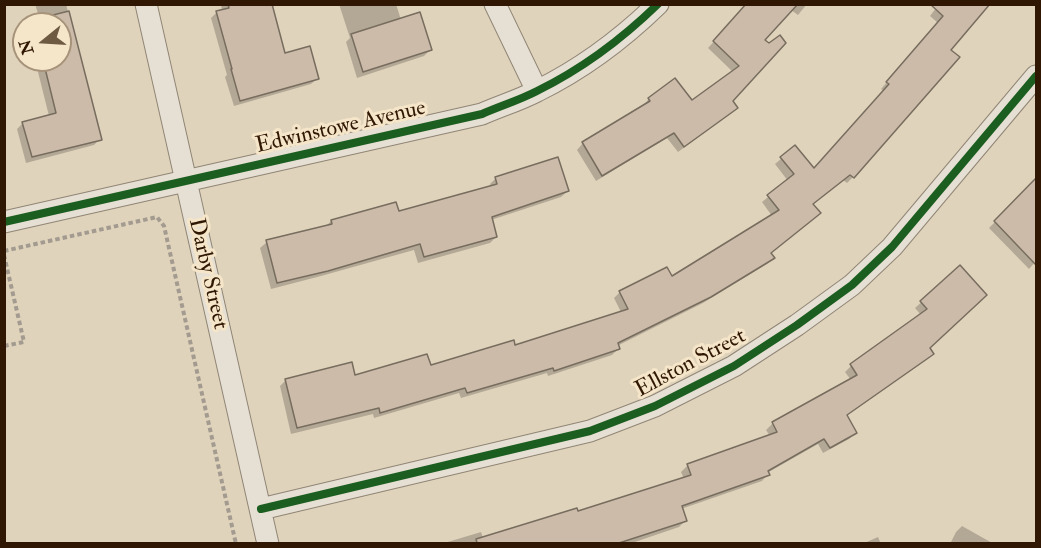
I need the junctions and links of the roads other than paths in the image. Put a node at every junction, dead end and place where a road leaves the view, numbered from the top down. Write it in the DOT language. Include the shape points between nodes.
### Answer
graph roads {
  1 [pos="146,4"];
  2 [pos="495,4"];
  3 [pos="658,4"];
  4 [pos="1036,76"];
  5 [pos="537,91"];
  6 [pos="186,181"];
  7 [pos="4,222"];
  8 [pos="261,509"];
  9 [pos="268,543"];
  1 -- 6 [label="street, Darby Street"];
  2 -- 5 [label="street"];
  3 -- 5 [label="street, Edwinstowe Avenue" via="591,61"];
  4 -- 8 [label="street, Ellston Street" via="892,247 852,285 734,366 655,406 590,431"];
  5 -- 6 [label="street, Edwinstowe Avenue" via="482,114"];
  6 -- 7 [label="street, Edwinstowe Avenue"];
  6 -- 8 [label="street, Darby Street"];
  8 -- 9 [label="street, Darby Street"];
}
